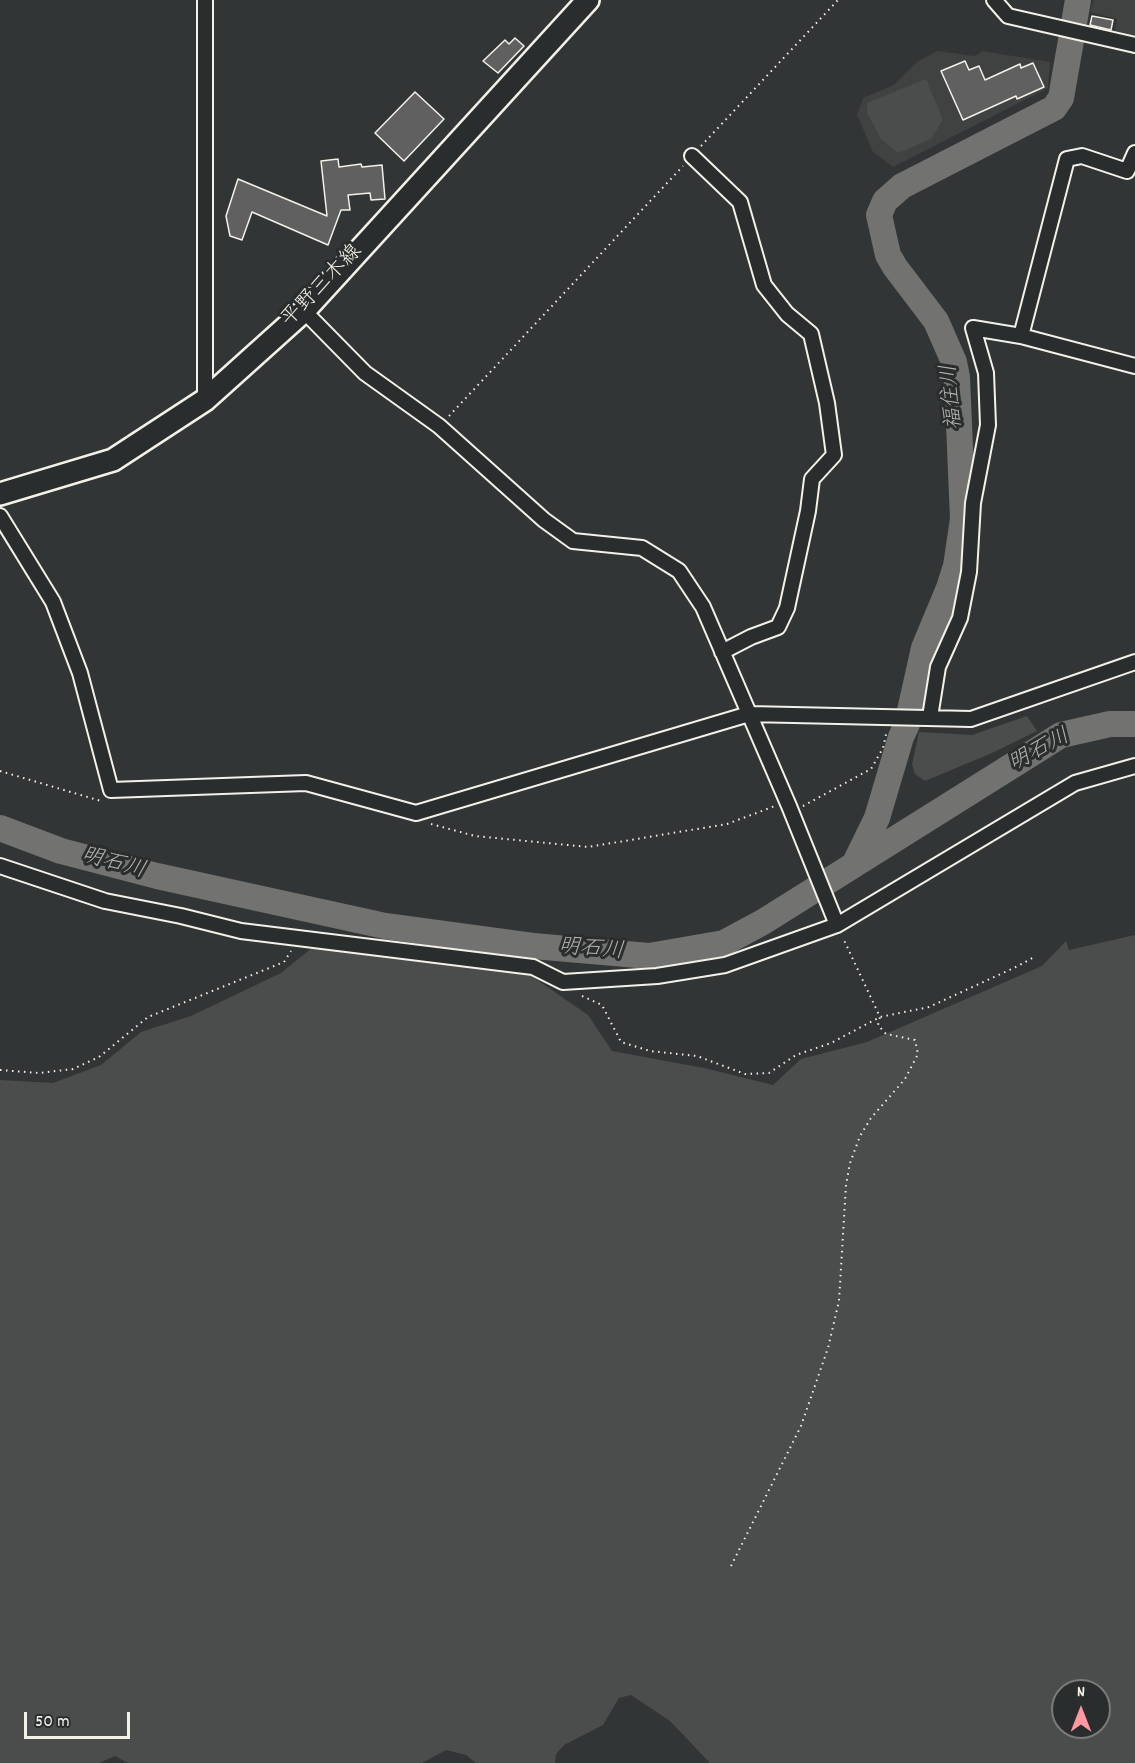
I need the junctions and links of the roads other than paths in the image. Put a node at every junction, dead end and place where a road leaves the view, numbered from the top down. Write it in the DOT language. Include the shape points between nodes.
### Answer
graph roads {
  1 [pos="205,0"];
  2 [pos="588,0"];
  3 [pos="994,0"];
  4 [pos="1135,45"];
  5 [pos="1135,153"];
  6 [pos="692,156"];
  7 [pos="304,311"];
  8 [pos="1021,336"];
  9 [pos="1135,366"];
  10 [pos="205,400"];
  11 [pos="0,494"];
  12 [pos="0,516"];
  13 [pos="722,652"];
  14 [pos="1135,662"];
  15 [pos="749,714"];
  16 [pos="930,717"];
  17 [pos="1135,766"];
  18 [pos="0,866"];
  19 [pos="837,925"];
  1 -- 10 [label="street"];
  2 -- 7 [label="main road, 平野三木線"];
  3 -- 4 [label="street" via="1008,16"];
  5 -- 8 [label="street" via="1127,171 1082,156 1067,159"];
  6 -- 13 [label="street" via="740,202 764,285 787,314 812,334 834,455 812,479 787,608 778,627"];
  7 -- 10 [label="main road, 平野三木線"];
  7 -- 13 [label="street" via="365,373 439,426 573,541 642,548 679,570 703,607"];
  8 -- 9 [label="street"];
  8 -- 16 [label="street" via="974,328 986,373 988,425 973,503 969,572 960,618 938,667"];
  10 -- 11 [label="main road, 平野三木線" via="113,460"];
  12 -- 15 [label="street" via="52,602 80,673 111,790 306,783 416,813"];
  13 -- 15 [label="street"];
  14 -- 16 [label="street" via="971,719"];
  15 -- 16 [label="street"];
  15 -- 19 [label="street"];
  17 -- 19 [label="street" via="1075,783"];
  18 -- 19 [label="street" via="105,901 241,931 533,967 563,982 657,976 725,965"];
}
